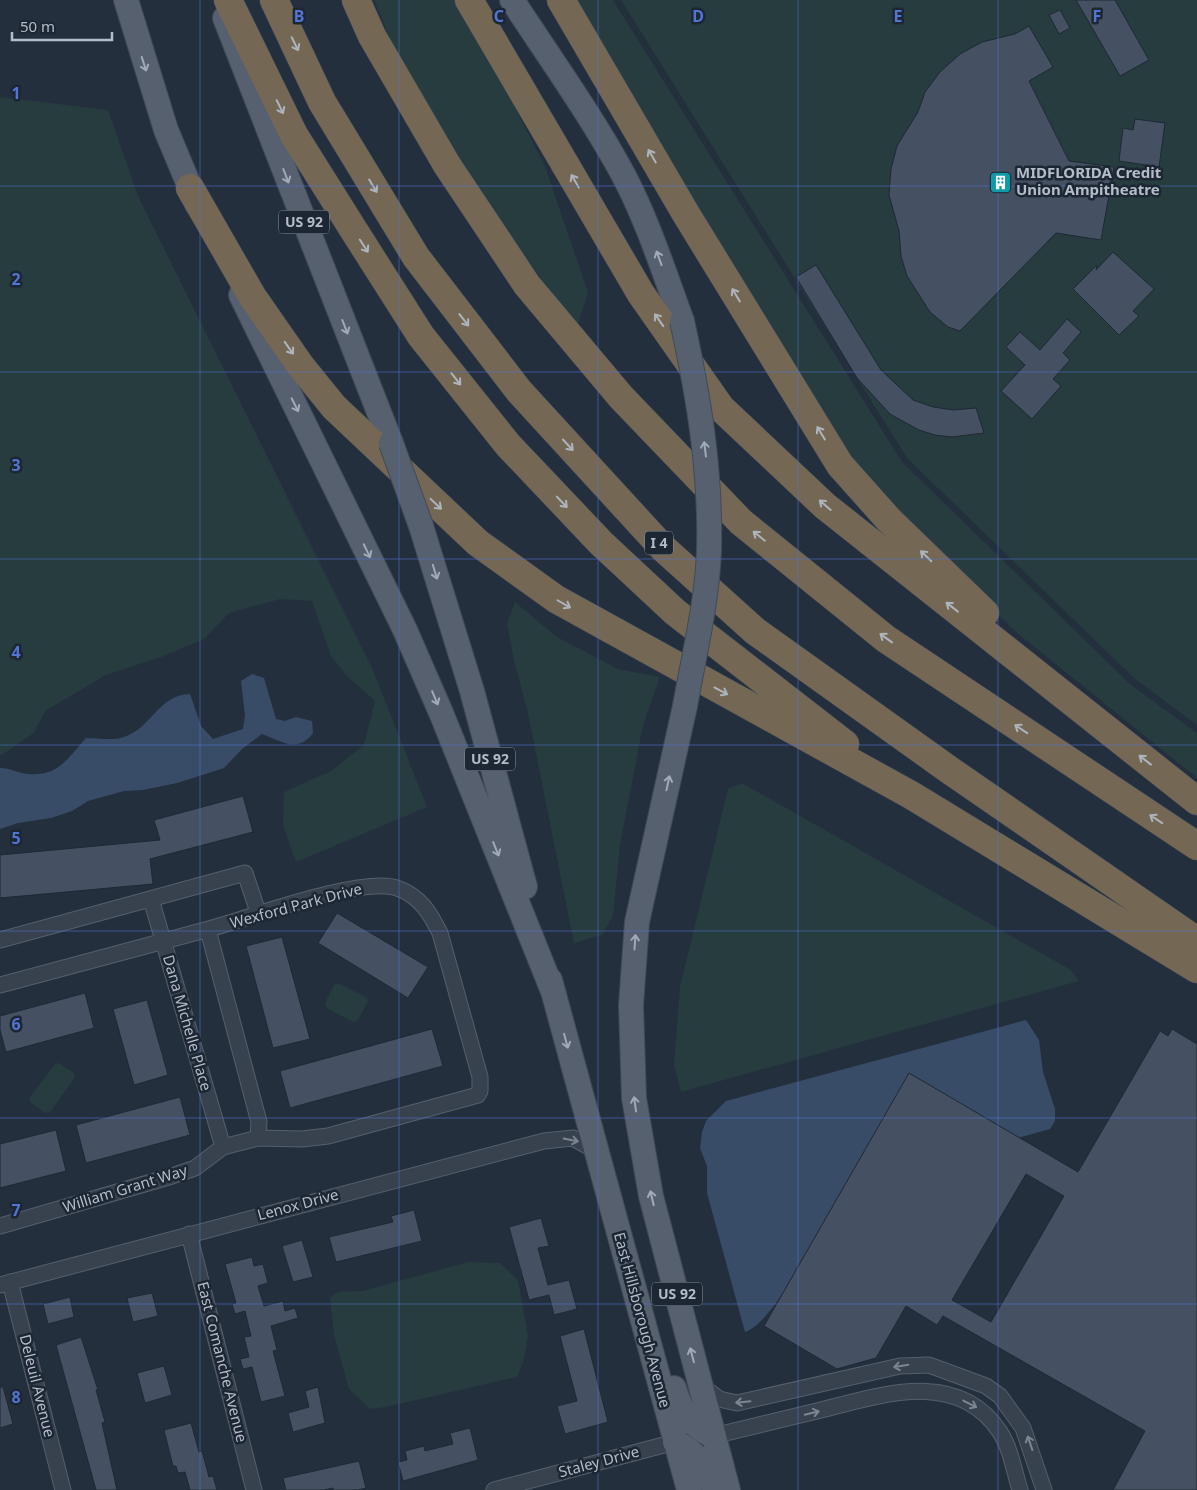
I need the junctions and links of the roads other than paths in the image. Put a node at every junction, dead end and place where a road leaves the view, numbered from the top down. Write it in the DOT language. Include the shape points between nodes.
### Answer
graph roads {
  1 [pos="126,0"];
  2 [pos="218,0"];
  3 [pos="228,0"];
  4 [pos="274,0"];
  5 [pos="356,0"];
  6 [pos="469,0"];
  7 [pos="512,0"];
  8 [pos="526,0"];
  9 [pos="561,0"];
  10 [pos="592,122"];
  11 [pos="190,188"];
  12 [pos="1100,724"];
  13 [pos="911,794"];
  14 [pos="1197,801"];
  15 [pos="1197,846"];
  16 [pos="151,899"];
  17 [pos="259,915"];
  18 [pos="208,930"];
  19 [pos="0,940"];
  20 [pos="163,940"];
  21 [pos="1197,941"];
  22 [pos="1197,969"];
  23 [pos="0,985"];
  24 [pos="554,994"];
  25 [pos="478,1095"];
  26 [pos="258,1138"];
  27 [pos="224,1147"];
  28 [pos="596,1151"];
  29 [pos="0,1226"];
  30 [pos="189,1234"];
  31 [pos="632,1281"];
  32 [pos="5,1284"];
  33 [pos="700,1384"];
  34 [pos="713,1436"];
  35 [pos="675,1442"];
  36 [pos="63,1490"];
  37 [pos="254,1490"];
  38 [pos="494,1490"];
  39 [pos="689,1490"];
  40 [pos="714,1490"];
  41 [pos="728,1490"];
  42 [pos="1020,1490"];
  43 [pos="1044,1490"];
  1 -- 11 [label="main road, one-way" via="166,130"];
  2 -- 24 [label="main road, US 92, one-way, bridge" via="421,526 472,691"];
  3 -- 13 [label="highway, one-way" via="294,135 343,213 421,336 508,445 602,543 675,612"];
  4 -- 21 [label="highway, I 4, one-way" via="322,102 416,257 519,392 663,548 755,631"];
  15 -- 5 [label="highway, one-way" via="886,639 741,522 621,397 527,285 446,166 372,36"];
  12 -- 6 [label="highway, one-way" via="825,506 721,408 641,294"];
  7 -- 10 [label="main road, US 92"];
  8 -- 10 [label="main road"];
  12 -- 9 [label="highway, one-way" via="889,520 840,465 686,214"];
  33 -- 10 [label="main road, US 92, one-way, bridge" via="642,1152 634,1098 631,1005 637,922 702,614 709,552 708,471 699,399 682,321 656,249 624,177"];
  11 -- 13 [label="highway, one-way" via="252,296 300,365 334,407 478,544 556,599"];
  11 -- 24 [label="main road, one-way" via="405,630"];
  14 -- 12 [label="highway, one-way"];
  13 -- 22 [label="highway"];
  16 -- 17 [label="street" via="245,873"];
  16 -- 19 [label="street"];
  16 -- 20 [label="street, Dana Michelle Place"];
  17 -- 18 [label="street, Wexford Park Drive"];
  17 -- 25 [label="street, Wexford Park Drive" via="320,896 371,885 396,888 416,898 429,911 440,933 480,1077"];
  18 -- 20 [label="street, Wexford Park Drive"];
  18 -- 26 [label="street" via="259,1122"];
  20 -- 23 [label="street, Wexford Park Drive"];
  20 -- 27 [label="street, Dana Michelle Place"];
  24 -- 28 [label="main road, US 92, one-way"];
  25 -- 26 [label="street, William Grant Way" via="328,1136"];
  26 -- 27 [label="street, William Grant Way"];
  27 -- 29 [label="street, William Grant Way" via="195,1168"];
  30 -- 28 [label="street, Lenox Drive, one-way" via="544,1141 573,1138"];
  28 -- 31 [label="main road, East Hillsborough Avenue / US 92"];
  30 -- 32 [label="street, Lenox Drive"];
  30 -- 37 [label="street, East Comanche Avenue"];
  31 -- 34 [label="main road" via="652,1315 682,1412 694,1426"];
  31 -- 35 [label="main road, East Hillsborough Avenue / US 92"];
  32 -- 36 [label="street, Deleuil Avenue"];
  33 -- 34 [label="main road, US 92"];
  43 -- 33 [label="street, one-way" via="1027,1436 1007,1404 986,1386 944,1369 929,1365 900,1366 737,1404 719,1399"];
  34 -- 41 [label="main road, US 92"];
  34 -- 42 [label="street, one-way" via="885,1394 932,1391 976,1407 994,1424 1006,1443"];
  35 -- 38 [label="street, Staley Drive"];
  35 -- 39 [label="main road, East Hillsborough Avenue / US 92"];
  35 -- 40 [label="main road" via="694,1452 705,1465"];
}
